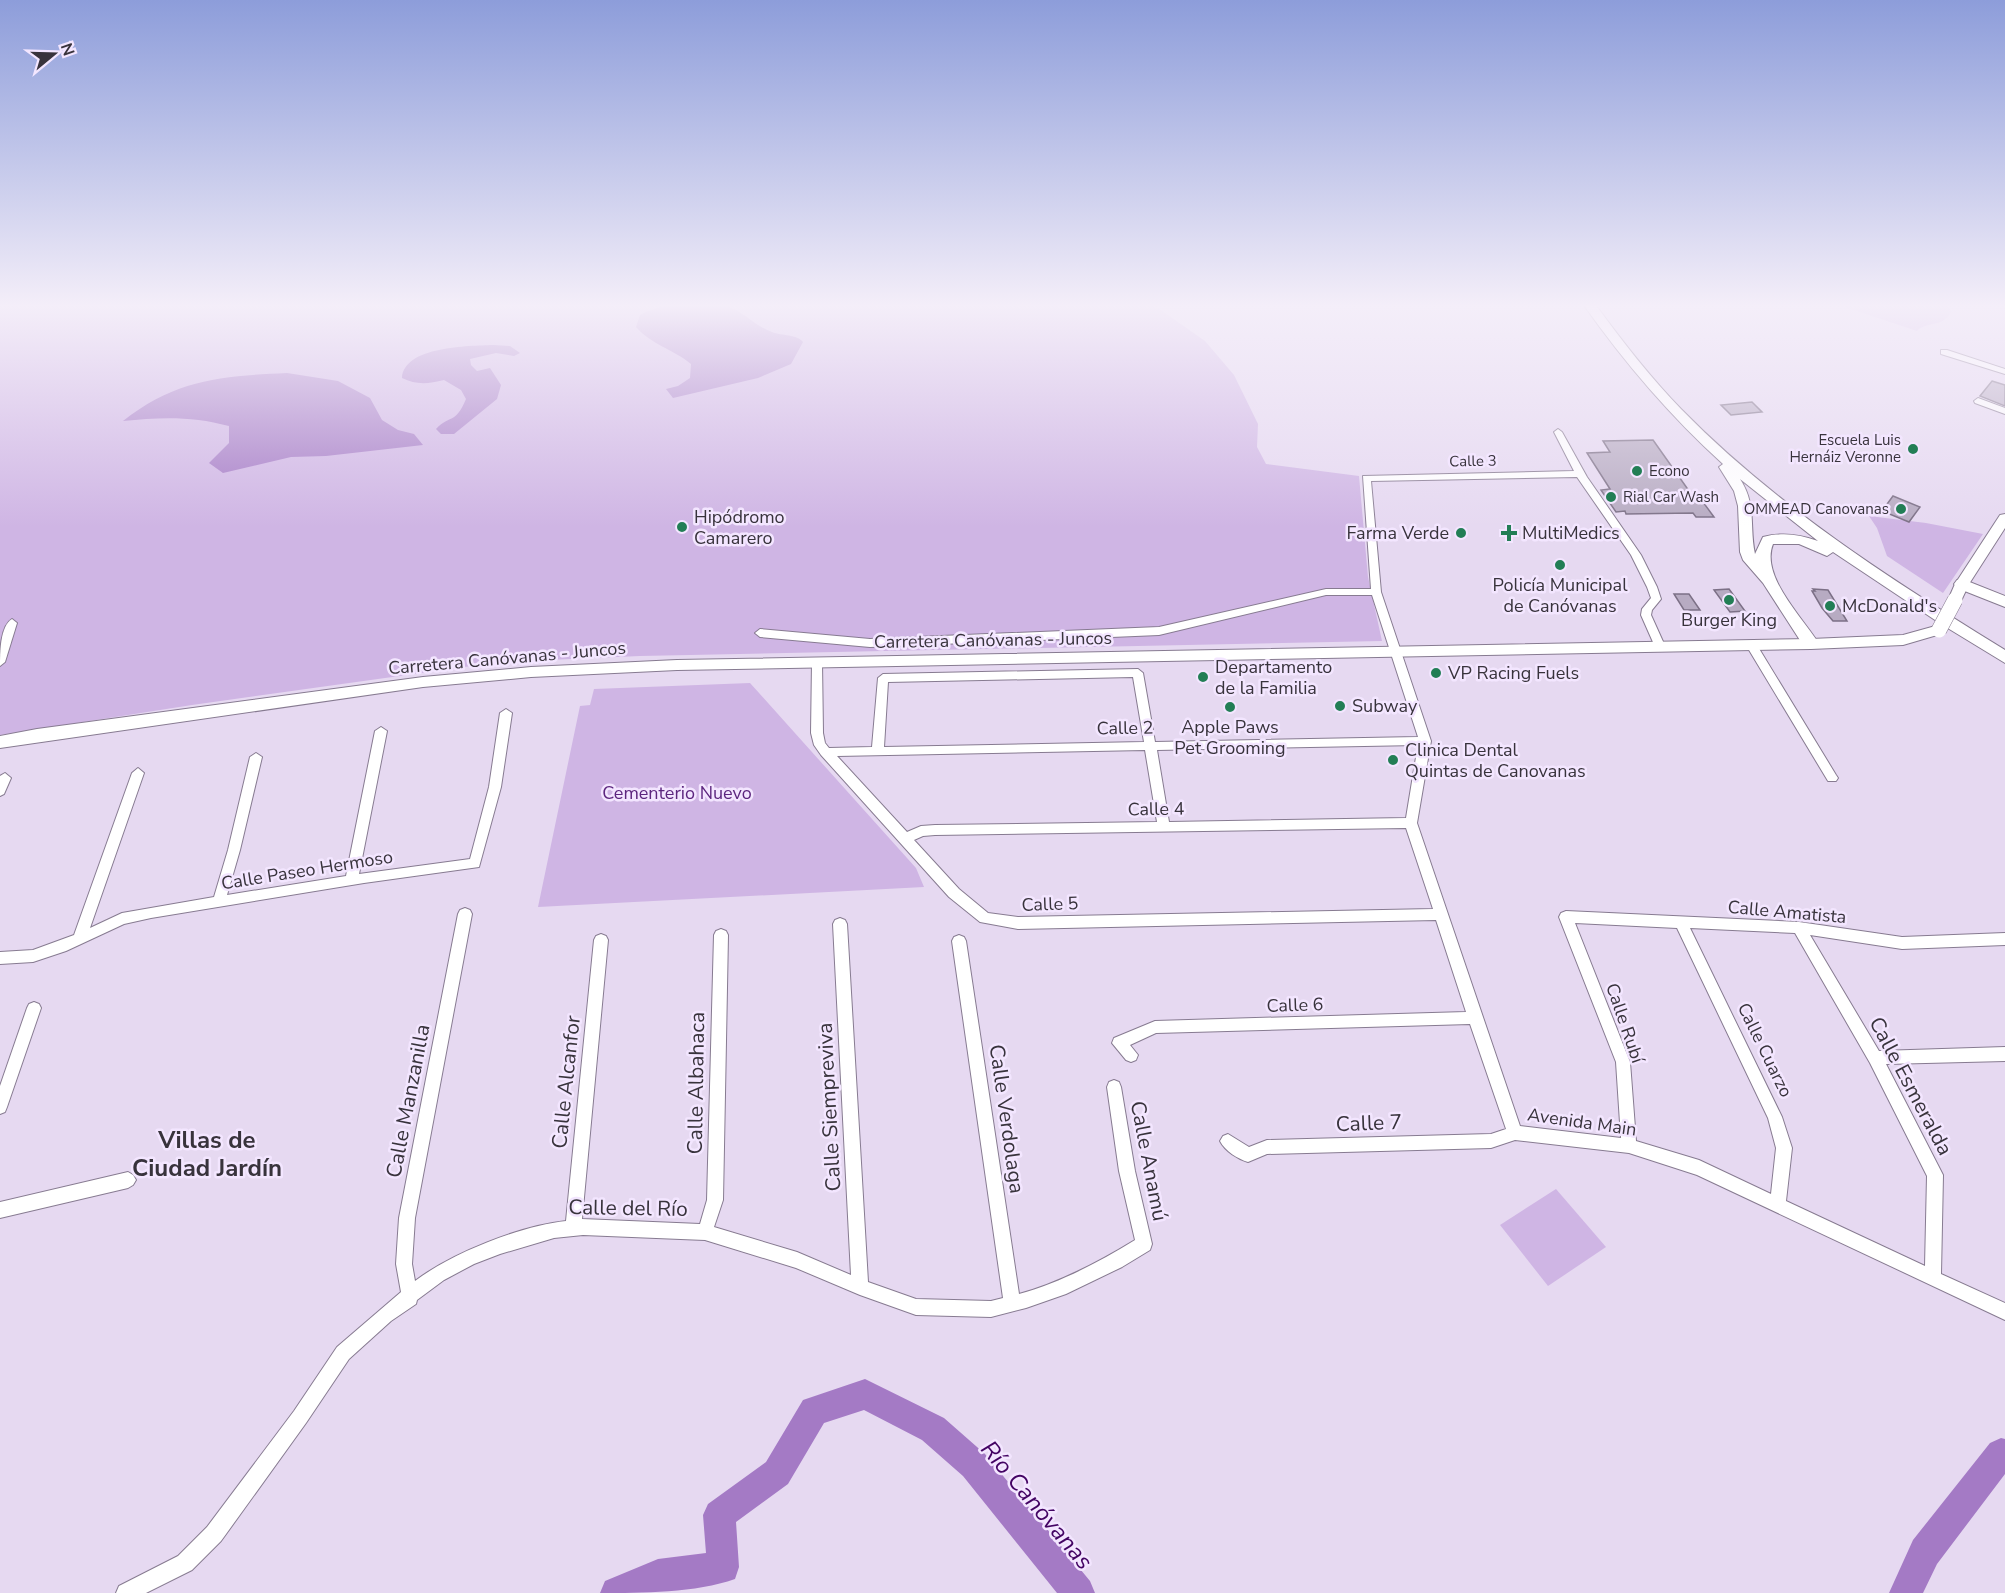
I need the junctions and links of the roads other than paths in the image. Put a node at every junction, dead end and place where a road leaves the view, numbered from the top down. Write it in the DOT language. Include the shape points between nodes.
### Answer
graph roads {
  1 [pos="1645,378"];
  2 [pos="1655,378"];
  3 [pos="1978,401"];
  4 [pos="2005,411"];
  5 [pos="1558,432"];
  6 [pos="1705,442"];
  7 [pos="1580,474"];
  8 [pos="2005,518"];
  9 [pos="1878,578"];
  10 [pos="1768,580"];
  11 [pos="1962,584"];
  12 [pos="1376,592"];
  13 [pos="2005,602"];
  14 [pos="12,623"];
  15 [pos="760,633"];
  16 [pos="1810,644"];
  17 [pos="1751,645"];
  18 [pos="1660,646"];
  19 [pos="2005,648"];
  20 [pos="1396,652"];
  21 [pos="2005,657"];
  22 [pos="0,662"];
  23 [pos="817,662"];
  24 [pos="506,714"];
  25 [pos="381,731"];
  26 [pos="1425,741"];
  27 [pos="0,742"];
  28 [pos="1152,745"];
  29 [pos="878,750"];
  30 [pos="825,752"];
  31 [pos="256,757"];
  32 [pos="138,773"];
  33 [pos="5,778"];
  34 [pos="1832,778"];
  35 [pos="0,791"];
  36 [pos="1411,823"];
  37 [pos="1164,826"];
  38 [pos="904,839"];
  39 [pos="351,881"];
  40 [pos="219,902"];
  41 [pos="465,914"];
  42 [pos="1440,914"];
  43 [pos="1566,917"];
  44 [pos="1680,921"];
  45 [pos="840,924"];
  46 [pos="1799,928"];
  47 [pos="720,935"];
  48 [pos="80,936"];
  49 [pos="2005,939"];
  50 [pos="601,940"];
  51 [pos="959,941"];
  52 [pos="0,958"];
  53 [pos="34,1008"];
  54 [pos="1475,1018"];
  55 [pos="1131,1055"];
  56 [pos="1875,1058"];
  57 [pos="2003,1058"];
  58 [pos="1114,1087"];
  59 [pos="0,1107"];
  60 [pos="1515,1133"];
  61 [pos="1228,1141"];
  62 [pos="1629,1146"];
  63 [pos="128,1180"];
  64 [pos="1778,1205"];
  65 [pos="0,1210"];
  66 [pos="573,1228"];
  67 [pos="705,1232"];
  68 [pos="1144,1244"];
  69 [pos="1933,1278"];
  70 [pos="860,1287"];
  71 [pos="410,1298"];
  72 [pos="1012,1304"];
  73 [pos="2005,1312"];
  74 [pos="126,1593"];
  1 -- 6 [label="main road"];
  2 -- 19 [label="main road" via="1707,431 1857,553"];
  3 -- 4 [label="street"];
  5 -- 7 [label="street"];
  6 -- 9 [label="main road"];
  6 -- 10 [label="main road" via="1741,491 1747,520 1747,552"];
  7 -- 12 [label="street, Calle 3" via="1366,478"];
  7 -- 18 [label="street" via="1655,591 1656,599 1646,615"];
  8 -- 11 [label="main road, Carretera Canóvanas - Juncos"];
  9 -- 10 [label="main road" via="1815,545 1792,538 1768,540 1764,546 1762,558"];
  9 -- 21 [label="main road"];
  10 -- 16 [label="main road"];
  11 -- 13 [label="main road"];
  11 -- 16 [label="main road, Carretera Canóvanas - Juncos, bridge" via="1939,630 1903,640"];
  12 -- 15 [label="street" via="1326,592 1159,632 870,643"];
  12 -- 20 [label="street"];
  14 -- 22 [label="street"];
  16 -- 17 [label="main road, Carretera Canóvanas - Juncos"];
  17 -- 18 [label="main road, Carretera Canóvanas - Juncos"];
  17 -- 34 [label="street"];
  18 -- 20 [label="main road, Carretera Canóvanas - Juncos"];
  20 -- 23 [label="main road, Carretera Canóvanas - Juncos"];
  20 -- 26 [label="street, Avenida Main"];
  23 -- 27 [label="main road, Carretera Canóvanas - Juncos" via="542,671 423,682"];
  23 -- 30 [label="street, Calle 5" via="816,733"];
  24 -- 39 [label="street, Calle Paseo Hermoso" via="495,787 475,863"];
  25 -- 39 [label="street"];
  26 -- 28 [label="street, Calle 2"];
  26 -- 36 [label="street, Avenida Main"];
  28 -- 29 [label="street, Calle 2"];
  28 -- 29 [label="street" via="1138,673 1114,672 883,678"];
  28 -- 37 [label="street"];
  29 -- 30 [label="street, Calle 2"];
  30 -- 38 [label="street, Calle 5"];
  31 -- 40 [label="street"];
  32 -- 48 [label="street"];
  33 -- 35 [label="street"];
  36 -- 37 [label="street, Calle 4"];
  36 -- 42 [label="street, Avenida Main"];
  37 -- 38 [label="street, Calle 4" via="935,830"];
  38 -- 42 [label="street, Calle 5" via="974,910 985,918 1007,922"];
  39 -- 40 [label="street, Calle Paseo Hermoso"];
  40 -- 48 [label="street, Calle Paseo Hermoso" via="122,919"];
  41 -- 71 [label="street, Calle Manzanilla" via="407,1218 404,1264"];
  42 -- 54 [label="street, Avenida Main"];
  43 -- 44 [label="street, Calle Amatista"];
  43 -- 62 [label="street, Calle Rubí" via="1623,1062"];
  44 -- 46 [label="street, Calle Amatista"];
  44 -- 64 [label="street, Calle Cuarzo" via="1775,1117 1784,1148"];
  45 -- 70 [label="street, Calle Siempreviva"];
  46 -- 49 [label="street, Calle Amatista" via="1902,943"];
  46 -- 56 [label="street, Calle Esmeralda"];
  47 -- 67 [label="street, Calle Albahaca" via="715,1200"];
  48 -- 52 [label="street, Calle Paseo Hermoso" via="33,956"];
  50 -- 66 [label="street, Calle Alcanfor"];
  51 -- 72 [label="street, Calle Verdolaga"];
  53 -- 59 [label="street"];
  54 -- 55 [label="street, Calle 6" via="1155,1027 1119,1043"];
  54 -- 60 [label="street, Avenida Main"];
  56 -- 57 [label="street"];
  56 -- 69 [label="street, Calle Esmeralda" via="1935,1174"];
  58 -- 68 [label="street, Calle Anamú"];
  60 -- 61 [label="street, Calle 7" via="1491,1141 1268,1147 1248,1155"];
  60 -- 62 [label="street, Avenida Main"];
  62 -- 64 [label="street, Avenida Main" via="1699,1168"];
  63 -- 65 [label="street"];
  64 -- 69 [label="street, Avenida Main"];
  66 -- 67 [label="street, Calle del Río"];
  66 -- 71 [label="street, Calle del Río" via="554,1230 469,1258 438,1274"];
  67 -- 70 [label="street, Calle del Río" via="797,1260"];
  68 -- 72 [label="street, Calle del Río" via="1060,1288"];
  69 -- 73 [label="street, Avenida Main"];
  70 -- 72 [label="street, Calle del Río" via="916,1306 991,1309"];
  71 -- 74 [label="street, Calle del Río" via="343,1353 214,1534 185,1563"];
}
